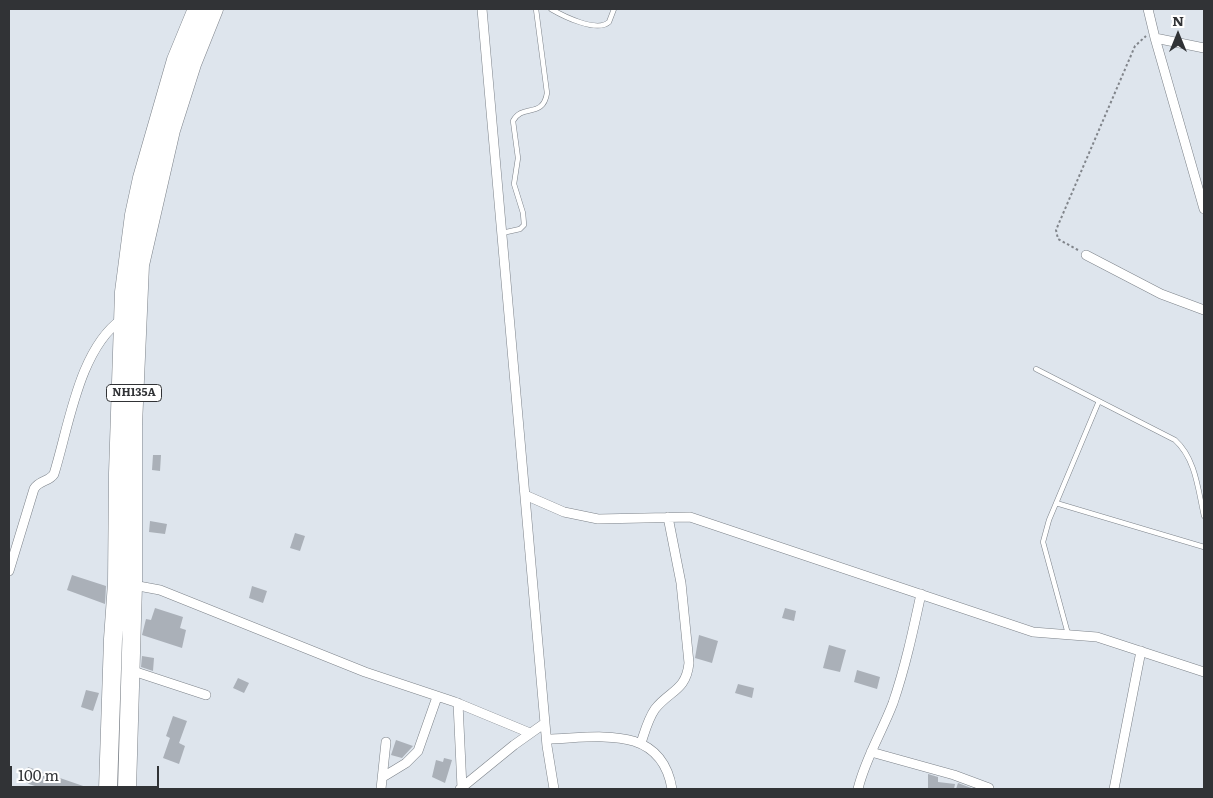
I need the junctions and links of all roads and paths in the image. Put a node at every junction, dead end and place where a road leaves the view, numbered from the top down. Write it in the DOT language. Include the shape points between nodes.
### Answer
graph roads {
  1 [pos="197,9"];
  2 [pos="214,9"];
  3 [pos="482,9"];
  4 [pos="536,9"];
  5 [pos="551,9"];
  6 [pos="614,9"];
  7 [pos="1148,9"];
  8 [pos="1154,36"];
  9 [pos="1204,48"];
  10 [pos="1204,209"];
  11 [pos="502,232"];
  12 [pos="1086,255"];
  13 [pos="1204,310"];
  14 [pos="122,319"];
  15 [pos="1036,369"];
  16 [pos="1099,401"];
  17 [pos="526,495"];
  18 [pos="1056,503"];
  19 [pos="1204,516"];
  20 [pos="668,517"];
  21 [pos="1204,547"];
  22 [pos="9,571"];
  23 [pos="132,585"];
  24 [pos="921,594"];
  25 [pos="1068,634"];
  26 [pos="1141,650"];
  27 [pos="130,670"];
  28 [pos="1204,672"];
  29 [pos="206,695"];
  30 [pos="437,697"];
  31 [pos="458,703"];
  32 [pos="545,723"];
  33 [pos="530,733"];
  34 [pos="547,738"];
  35 [pos="386,742"];
  36 [pos="641,743"];
  37 [pos="870,752"];
  38 [pos="382,777"];
  39 [pos="989,788"];
  40 [pos="108,789"];
  41 [pos="127,789"];
  42 [pos="382,789"];
  43 [pos="461,789"];
  44 [pos="554,789"];
  45 [pos="672,789"];
  46 [pos="858,789"];
  47 [pos="1114,789"];
  1 -- 14 [label="highway, NH135A" via="176,60 142,178 128,253"];
  2 -- 23 [label="highway, NH135A" via="171,130 140,265 133,425"];
  3 -- 11 [label="street"];
  4 -- 11 [label="lane" via="547,93 545,103 521,112 513,121 518,158 514,184 525,221 520,229"];
  5 -- 6 [label="lane" via="581,23 600,27 609,22"];
  7 -- 8 [label="street"];
  8 -- 9 [label="street"];
  8 -- 10 [label="street"];
  8 -- 12 [label="path" via="1140,40 1135,46 1056,230 1058,239"];
  11 -- 17 [label="street"];
  12 -- 13 [label="street" via="1161,294"];
  14 -- 22 [label="street" via="103,335 92,354 54,474 34,489"];
  14 -- 40 [label="highway, NH135A" via="117,583"];
  15 -- 16 [label="lane"];
  16 -- 18 [label="lane"];
  16 -- 19 [label="lane" via="1185,448 1192,461"];
  17 -- 20 [label="street" via="564,512 598,519"];
  17 -- 32 [label="street"];
  18 -- 21 [label="lane"];
  18 -- 25 [label="lane" via="1043,542"];
  20 -- 24 [label="street" via="690,517 711,523"];
  20 -- 36 [label="street" via="681,583 688,674 676,691 656,708"];
  23 -- 27 [label="highway, NH135A"];
  23 -- 30 [label="street" via="160,590 365,672"];
  24 -- 25 [label="street" via="1033,632"];
  24 -- 37 [label="street" via="892,704"];
  25 -- 26 [label="street" via="1097,637"];
  26 -- 28 [label="street"];
  26 -- 47 [label="street"];
  27 -- 29 [label="street"];
  27 -- 41 [label="highway, NH135A"];
  30 -- 31 [label="street"];
  30 -- 38 [label="street" via="418,752"];
  31 -- 33 [label="street"];
  31 -- 43 [label="street"];
  32 -- 33 [label="street"];
  32 -- 34 [label="street"];
  33 -- 43 [label="street"];
  34 -- 36 [label="street" via="611,737"];
  34 -- 44 [label="street"];
  35 -- 38 [label="street"];
  36 -- 45 [label="street" via="661,758"];
  37 -- 39 [label="street"];
  37 -- 46 [label="street"];
  38 -- 42 [label="street"];
}
